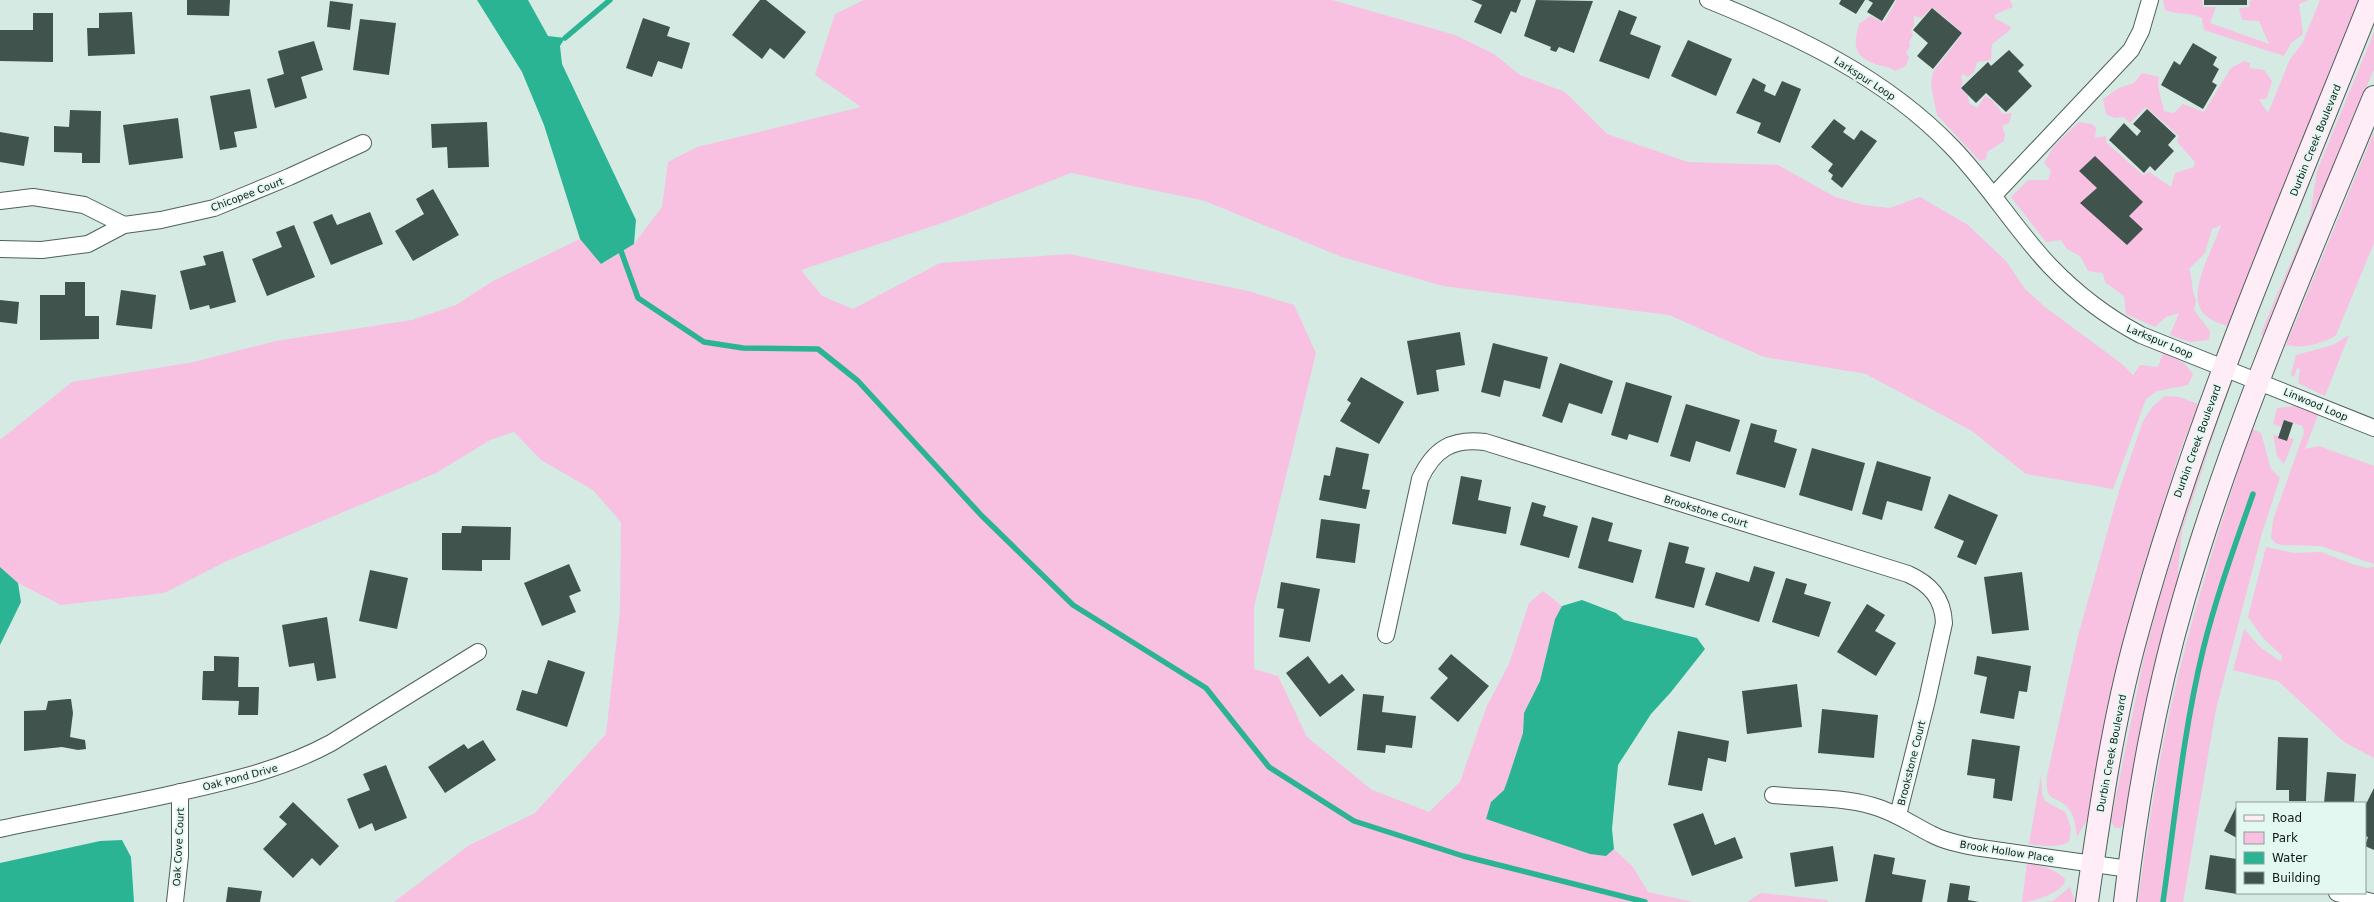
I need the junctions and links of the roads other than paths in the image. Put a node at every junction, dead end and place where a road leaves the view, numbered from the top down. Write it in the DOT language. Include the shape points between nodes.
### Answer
graph roads {
  1 [pos="1708,0"];
  2 [pos="2150,0"];
  3 [pos="2371,0"];
  4 [pos="2374,97"];
  5 [pos="363,143"];
  6 [pos="1994,195"];
  7 [pos="0,201"];
  8 [pos="124,225"];
  9 [pos="0,249"];
  10 [pos="2224,367"];
  11 [pos="2258,380"];
  12 [pos="2374,428"];
  13 [pos="1386,635"];
  14 [pos="478,652"];
  15 [pos="180,792"];
  16 [pos="1773,795"];
  17 [pos="1898,815"];
  18 [pos="0,829"];
  19 [pos="2092,864"];
  20 [pos="2129,869"];
  21 [pos="2341,894"];
  22 [pos="175,902"];
  23 [pos="2087,902"];
  24 [pos="2124,902"];
  25 [pos="2372,902"];
  1 -- 6 [label="street, Larkspur Loop" via="1806,43 1850,66 1895,96 1952,147"];
  2 -- 6 [label="street" via="2141,31 2131,50"];
  3 -- 10 [label="street, Durbin Creek Boulevard"];
  4 -- 11 [label="street"];
  5 -- 8 [label="street, Chicopee Court" via="214,208"];
  6 -- 10 [label="street, Larkspur Loop" via="2050,266 2112,320 2141,335"];
  7 -- 8 [label="street" via="34,198 84,205"];
  8 -- 9 [label="street, Chicopee Court" via="88,244 42,250"];
  10 -- 11 [label="street, Larkspur Loop"];
  10 -- 19 [label="street, Durbin Creek Boulevard" via="2170,517 2137,631 2115,732"];
  11 -- 12 [label="street, Linwood Loop"];
  11 -- 20 [label="street" via="2215,497 2183,600 2149,745"];
  13 -- 17 [label="street, Brookstone Court" via="1420,479 1427,464 1438,452 1452,444 1468,440 1485,442 1908,574 1923,581 1934,592 1944,615 1944,623 1928,700"];
  14 -- 15 [label="street, Oak Pond Drive" via="309,756 264,772"];
  15 -- 18 [label="street, Oak Pond Drive"];
  15 -- 22 [label="street, Oak Cove Court" via="180,856"];
  16 -- 17 [label="street, Brook Hollow Place" via="1849,801"];
  17 -- 19 [label="street, Brook Hollow Place" via="1952,842"];
  19 -- 20 [label="street, Brook Hollow Place"];
  19 -- 23 [label="street, Durbin Creek Boulevard"];
  20 -- 24 [label="street"];
  21 -- 25 [label="street"];
}
